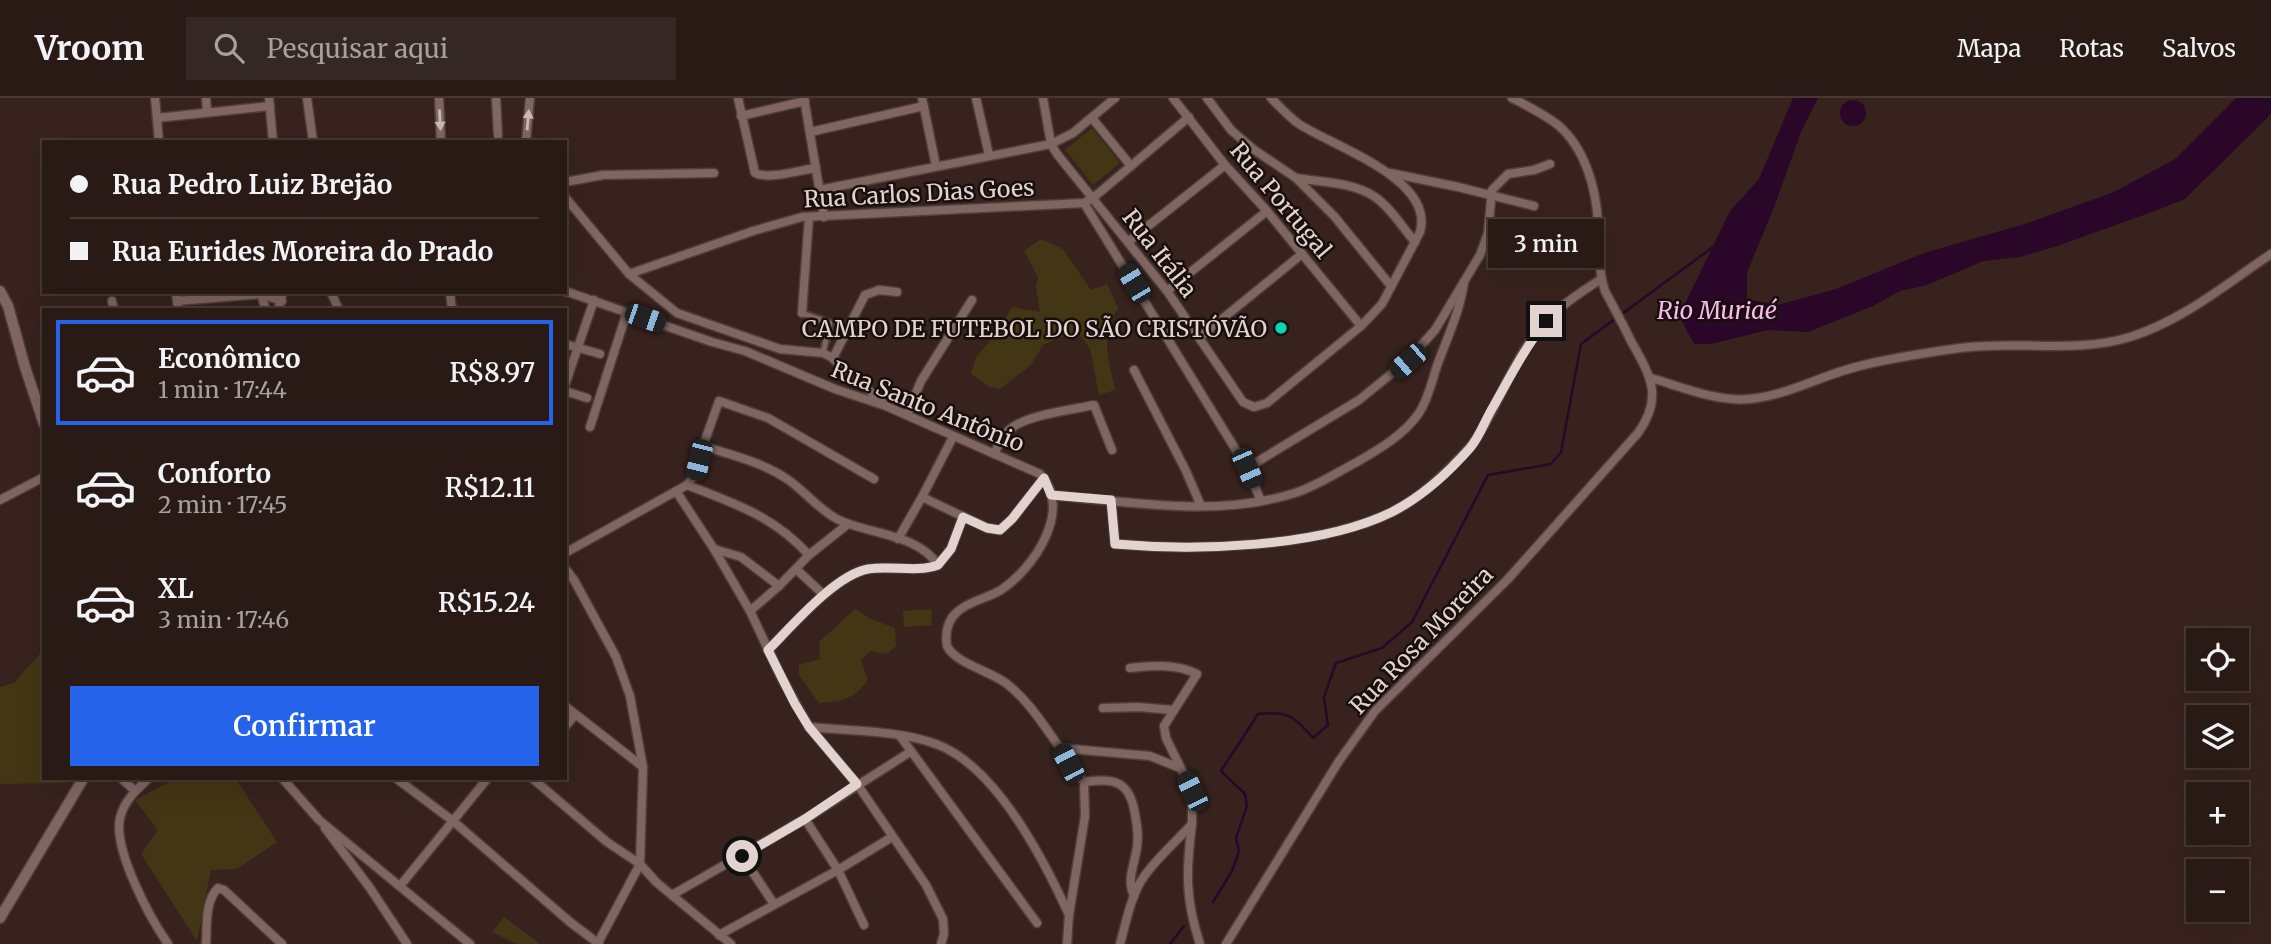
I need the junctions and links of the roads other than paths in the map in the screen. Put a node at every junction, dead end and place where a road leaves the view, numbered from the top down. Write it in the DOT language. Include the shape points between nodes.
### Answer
graph roads {
  1 [pos="155,98"];
  2 [pos="206,98"];
  3 [pos="307,98"];
  4 [pos="439,98"];
  5 [pos="496,98"];
  6 [pos="530,98"];
  7 [pos="738,98"];
  8 [pos="976,98"];
  9 [pos="1043,98"];
  10 [pos="1115,98"];
  11 [pos="1173,98"];
  12 [pos="1208,98"];
  13 [pos="1271,98"];
  14 [pos="1512,98"];
  15 [pos="804,100"];
  16 [pos="269,102"];
  17 [pos="923,102"];
  18 [pos="207,112"];
  19 [pos="741,116"];
  20 [pos="1189,117"];
  21 [pos="157,118"];
  22 [pos="1092,118"];
  23 [pos="810,132"];
  24 [pos="498,135"];
  25 [pos="159,140"];
  26 [pos="273,140"];
  27 [pos="313,140"];
  28 [pos="441,140"];
  29 [pos="526,140"];
  30 [pos="1051,144"];
  31 [pos="989,155"];
  32 [pos="1225,164"];
  33 [pos="1550,164"];
  34 [pos="936,166"];
  35 [pos="1131,166"];
  36 [pos="816,168"];
  37 [pos="714,173"];
  38 [pos="1387,173"];
  39 [pos="1296,178"];
  40 [pos="567,182"];
  41 [pos="819,190"];
  42 [pos="1491,195"];
  43 [pos="1093,198"];
  44 [pos="567,199"];
  45 [pos="1084,203"];
  46 [pos="1534,206"];
  47 [pos="1267,211"];
  48 [pos="809,217"];
  49 [pos="824,217"];
  50 [pos="1128,242"];
  51 [pos="1415,242"];
  52 [pos="1302,254"];
  53 [pos="2271,254"];
  54 [pos="629,274"];
  55 [pos="1601,279"];
  56 [pos="1464,282"];
  57 [pos="1391,286"];
  58 [pos="0,291"];
  59 [pos="1167,291"];
  60 [pos="567,292"];
  61 [pos="897,292"];
  62 [pos="261,295"];
  63 [pos="594,300"];
  64 [pos="972,300"];
  65 [pos="177,301"];
  66 [pos="281,301"];
  67 [pos="4,307"];
  68 [pos="265,308"];
  69 [pos="626,312"];
  70 [pos="802,313"];
  71 [pos="1361,326"];
  72 [pos="1200,337"];
  73 [pos="567,344"];
  74 [pos="578,347"];
  75 [pos="823,353"];
  76 [pos="600,354"];
  77 [pos="833,358"];
  78 [pos="1134,370"];
  79 [pos="1651,378"];
  80 [pos="567,379"];
  81 [pos="858,380"];
  82 [pos="567,392"];
  83 [pos="849,393"];
  84 [pos="587,398"];
  85 [pos="886,406"];
  86 [pos="908,415"];
  87 [pos="42,418"];
  88 [pos="590,427"];
  89 [pos="953,437"];
  90 [pos="702,446"];
  91 [pos="1112,450"];
  92 [pos="994,454"];
  93 [pos="1247,468"];
  94 [pos="42,478"];
  95 [pos="1044,478"];
  96 [pos="874,479"];
  97 [pos="687,485"];
  98 [pos="676,491"];
  99 [pos="1051,495"];
  100 [pos="922,497"];
  101 [pos="0,500"];
  102 [pos="1111,500"];
  103 [pos="1261,501"];
  104 [pos="1201,506"];
  105 [pos="963,517"];
  106 [pos="848,524"];
  107 [pos="898,539"];
  108 [pos="714,549"];
  109 [pos="567,552"];
  110 [pos="809,555"];
  111 [pos="938,565"];
  112 [pos="796,569"];
  113 [pos="567,571"];
  114 [pos="779,586"];
  115 [pos="824,595"];
  116 [pos="750,611"];
  117 [pos="768,650"];
  118 [pos="1130,668"];
  119 [pos="567,708"];
  120 [pos="1103,708"];
  121 [pos="1173,710"];
  122 [pos="575,715"];
  123 [pos="567,725"];
  124 [pos="809,727"];
  125 [pos="900,736"];
  126 [pos="1060,748"];
  127 [pos="910,752"];
  128 [pos="643,767"];
  129 [pos="1181,768"];
  130 [pos="77,780"];
  131 [pos="82,780"];
  132 [pos="123,780"];
  133 [pos="147,780"];
  134 [pos="284,780"];
  135 [pos="398,780"];
  136 [pos="486,780"];
  137 [pos="534,780"];
  138 [pos="1084,782"];
  139 [pos="857,784"];
  140 [pos="135,791"];
  141 [pos="73,793"];
  142 [pos="805,819"];
  143 [pos="319,820"];
  144 [pos="453,821"];
  145 [pos="1192,824"];
  146 [pos="892,837"];
  147 [pos="742,856"];
  148 [pos="640,864"];
  149 [pos="838,870"];
  150 [pos="400,886"];
  151 [pos="672,895"];
  152 [pos="1134,896"];
  153 [pos="774,904"];
  154 [pos="1069,915"];
  155 [pos="0,918"];
  156 [pos="1037,923"];
  157 [pos="864,925"];
  158 [pos="719,935"];
  159 [pos="598,943"];
  160 [pos="168,944"];
  161 [pos="206,944"];
  162 [pos="282,944"];
  163 [pos="407,944"];
  164 [pos="470,944"];
  165 [pos="731,944"];
  166 [pos="941,944"];
  167 [pos="1067,944"];
  168 [pos="1120,944"];
  169 [pos="1199,944"];
  170 [pos="1226,944"];
  1 -- 21 [label="street"];
  2 -- 18 [label="street"];
  3 -- 27 [label="street"];
  4 -- 28 [label="street, one-way"];
  5 -- 24 [label="street"];
  29 -- 6 [label="street, one-way"];
  7 -- 19 [label="street"];
  8 -- 31 [label="street"];
  9 -- 30 [label="street"];
  10 -- 22 [label="street"];
  11 -- 20 [label="street, Rua Portugal"];
  12 -- 39 [label="street" via="1231,130"];
  13 -- 38 [label="street, Rua Itália" via="1297,123"];
  14 -- 55 [label="street" via="1559,126 1583,159 1597,209"];
  15 -- 19 [label="street"];
  15 -- 23 [label="street"];
  16 -- 18 [label="street"];
  16 -- 26 [label="street"];
  17 -- 23 [label="street"];
  17 -- 34 [label="street"];
  18 -- 21 [label="street"];
  19 -- 36 [label="street" via="757,175"];
  20 -- 32 [label="street, Rua Portugal"];
  20 -- 35 [label="street, Rua Carlos Dias Goes"];
  21 -- 25 [label="street"];
  22 -- 30 [label="street"];
  22 -- 35 [label="street"];
  23 -- 36 [label="street"];
  30 -- 31 [label="street"];
  30 -- 43 [label="street, Rua Itália"];
  31 -- 34 [label="street"];
  32 -- 47 [label="street, Rua Portugal"];
  32 -- 50 [label="street"];
  33 -- 42 [label="street" via="1508,174"];
  34 -- 41 [label="street"];
  35 -- 43 [label="street, Rua Carlos Dias Goes"];
  36 -- 41 [label="street"];
  37 -- 40 [label="street" via="603,175"];
  38 -- 42 [label="street"];
  38 -- 51 [label="street, Rua Itália" via="1412,194 1422,214"];
  39 -- 51 [label="street" via="1373,195"];
  39 -- 57 [label="street"];
  41 -- 49 [label="street"];
  42 -- 46 [label="street"];
  42 -- 56 [label="street" via="1487,240"];
  43 -- 45 [label="street, Rua Carlos Dias Goes"];
  43 -- 50 [label="street, Rua Itália"];
  44 -- 54 [label="street"];
  45 -- 49 [label="street, Rua Carlos Dias Goes"];
  45 -- 93 [label="street"];
  47 -- 52 [label="street, Rua Portugal"];
  47 -- 59 [label="street"];
  48 -- 49 [label="street, Rua Carlos Dias Goes"];
  48 -- 54 [label="street, Rua Carlos Dias Goes" via="753,231"];
  48 -- 70 [label="street"];
  50 -- 59 [label="street, Rua Itália"];
  51 -- 57 [label="street, Rua Itália"];
  52 -- 71 [label="street, Rua Portugal"];
  52 -- 72 [label="street"];
  53 -- 79 [label="street" via="2153,329 2102,344 1961,348 1856,367 1751,399 1735,400"];
  54 -- 75 [label="street" via="677,313 780,349"];
  55 -- 79 [label="street"];
  55 -- 102 [label="street" via="1558,310 1538,332 1470,448 1435,482 1392,512 1301,538 1244,545 1146,547 1115,544"];
  56 -- 93 [label="street" via="1435,330 1390,377"];
  56 -- 103 [label="street" via="1427,398 1415,418 1373,453 1314,485"];
  57 -- 71 [label="street, Rua Itália" via="1382,304"];
  58 -- 67 [label="street"];
  59 -- 72 [label="street, Rua Itália"];
  60 -- 63 [label="street, Rua Santo Antônio"];
  61 -- 77 [label="street" via="879,290 866,295"];
  62 -- 65 [label="street"];
  62 -- 66 [label="street"];
  62 -- 68 [label="street"];
  63 -- 69 [label="street, Rua Santo Antônio"];
  63 -- 74 [label="street"];
  64 -- 86 [label="street" via="921,381"];
  67 -- 87 [label="street"];
  69 -- 83 [label="street, Rua Santo Antônio" via="744,351"];
  69 -- 88 [label="street"];
  70 -- 75 [label="street" via="830,323"];
  71 -- 72 [label="street, Rua Itália" via="1278,396 1258,407 1244,402"];
  73 -- 74 [label="street"];
  74 -- 76 [label="street"];
  74 -- 80 [label="street"];
  75 -- 77 [label="street"];
  77 -- 81 [label="street"];
  78 -- 104 [label="street"];
  79 -- 170 [label="street, Rua Rosa Moreira" via="1651,410 1639,433 1508,579 1375,712 1339,761"];
  81 -- 83 [label="street"];
  81 -- 85 [label="street"];
  82 -- 84 [label="street"];
  83 -- 85 [label="street, Rua Santo Antônio"];
  85 -- 86 [label="street, Rua Santo Antônio"];
  86 -- 89 [label="street, Rua Santo Antônio"];
  89 -- 92 [label="street, Rua Santo Antônio"];
  89 -- 100 [label="street"];
  90 -- 96 [label="street" via="719,401 768,418"];
  90 -- 97 [label="street" via="696,474"];
  90 -- 106 [label="street" via="775,471"];
  91 -- 92 [label="street" via="1094,405 1016,425"];
  92 -- 95 [label="street, Rua Santo Antônio"];
  93 -- 103 [label="street"];
  94 -- 101 [label="street"];
  95 -- 99 [label="street, Rua Santo Antônio"];
  95 -- 105 [label="street" via="1000,530"];
  97 -- 98 [label="street"];
  97 -- 110 [label="street" via="763,517"];
  98 -- 108 [label="street"];
  98 -- 109 [label="street"];
  99 -- 102 [label="street"];
  99 -- 126 [label="street, Rua Santo Antônio" via="1051,519 1037,554 1013,582 958,611 945,639 954,656 1005,682 1021,696"];
  100 -- 105 [label="street"];
  100 -- 107 [label="street"];
  102 -- 104 [label="street"];
  103 -- 104 [label="street"];
  105 -- 111 [label="street" via="951,549"];
  106 -- 107 [label="street"];
  106 -- 110 [label="street"];
  107 -- 111 [label="street" via="923,549"];
  108 -- 114 [label="street" via="741,557"];
  108 -- 116 [label="street"];
  110 -- 112 [label="street"];
  111 -- 115 [label="street" via="859,571"];
  112 -- 114 [label="street"];
  112 -- 115 [label="street"];
  113 -- 128 [label="street" via="616,657 630,696"];
  114 -- 116 [label="street"];
  115 -- 117 [label="street"];
  116 -- 117 [label="street"];
  117 -- 124 [label="street"];
  118 -- 121 [label="street" via="1163,665 1197,674"];
  119 -- 122 [label="street"];
  120 -- 121 [label="street"];
  121 -- 129 [label="street" via="1164,731"];
  122 -- 123 [label="street"];
  122 -- 128 [label="street"];
  124 -- 125 [label="street"];
  124 -- 139 [label="street"];
  125 -- 127 [label="street"];
  125 -- 154 [label="street" via="943,748 992,785 1045,867"];
  126 -- 129 [label="street" via="1150,756"];
  126 -- 138 [label="street"];
  127 -- 139 [label="street"];
  127 -- 156 [label="street"];
  128 -- 148 [label="street"];
  129 -- 145 [label="street" via="1192,791"];
  130 -- 141 [label="street"];
  131 -- 141 [label="street"];
  132 -- 140 [label="street"];
  133 -- 140 [label="street"];
  134 -- 143 [label="street"];
  135 -- 144 [label="street"];
  136 -- 144 [label="street"];
  137 -- 148 [label="street"];
  138 -- 152 [label="street" via="1115,782 1130,793 1138,832 1130,883"];
  138 -- 154 [label="street" via="1085,816"];
  139 -- 142 [label="street"];
  139 -- 146 [label="street"];
  140 -- 160 [label="street" via="120,820 121,839 132,877"];
  141 -- 155 [label="street"];
  142 -- 147 [label="street"];
  142 -- 149 [label="street"];
  143 -- 150 [label="street"];
  143 -- 163 [label="street"];
  144 -- 150 [label="street"];
  144 -- 159 [label="street"];
  145 -- 152 [label="street" via="1149,869"];
  145 -- 169 [label="street" via="1186,872"];
  146 -- 149 [label="street"];
  146 -- 166 [label="street" via="943,919"];
  147 -- 151 [label="street"];
  147 -- 153 [label="street"];
  148 -- 151 [label="street"];
  148 -- 159 [label="street"];
  149 -- 153 [label="street"];
  149 -- 157 [label="street"];
  150 -- 164 [label="street"];
  151 -- 158 [label="street"];
  152 -- 168 [label="street"];
  153 -- 158 [label="street"];
  154 -- 167 [label="street"];
  158 -- 165 [label="street"];
  161 -- 162 [label="street" via="210,902 220,888"];
}
